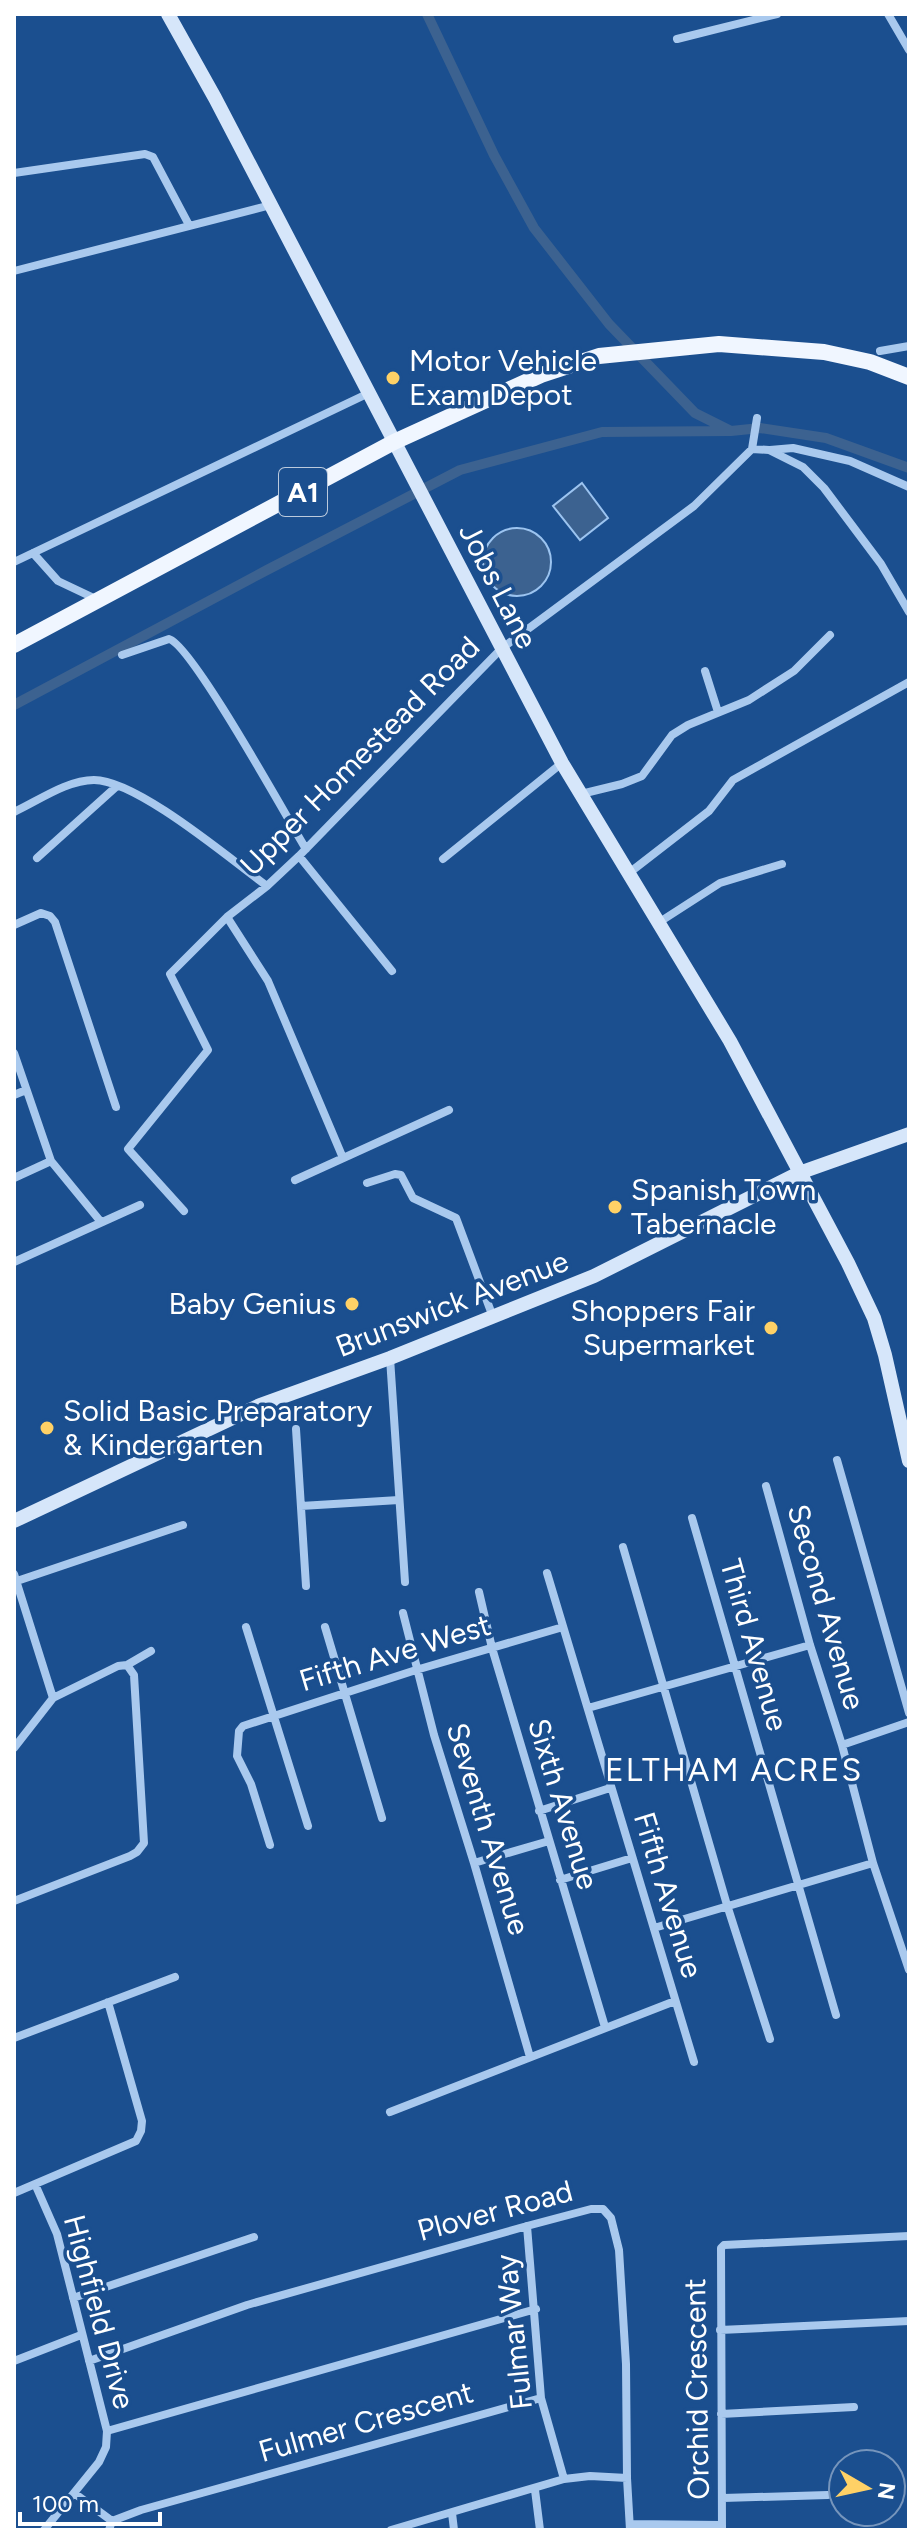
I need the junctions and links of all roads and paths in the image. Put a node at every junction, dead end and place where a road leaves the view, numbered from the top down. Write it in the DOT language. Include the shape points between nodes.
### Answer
graph roads {
  1 [pos="168,14"];
  2 [pos="777,14"];
  3 [pos="888,14"];
  4 [pos="677,39"];
  5 [pos="909,50"];
  6 [pos="14,173"];
  7 [pos="271,205"];
  8 [pos="189,225"];
  9 [pos="14,271"];
  10 [pos="909,346"];
  11 [pos="880,351"];
  12 [pos="909,377"];
  13 [pos="369,393"];
  14 [pos="757,418"];
  15 [pos="394,442"];
  16 [pos="754,446"];
  17 [pos="769,450"];
  18 [pos="909,487"];
  19 [pos="33,553"];
  20 [pos="14,562"];
  21 [pos="98,600"];
  22 [pos="909,612"];
  23 [pos="830,635"];
  24 [pos="14,645"];
  25 [pos="501,649"];
  26 [pos="122,655"];
  27 [pos="705,671"];
  28 [pos="909,682"];
  29 [pos="718,712"];
  30 [pos="562,763"];
  31 [pos="117,786"];
  32 [pos="581,794"];
  33 [pos="14,812"];
  34 [pos="302,853"];
  35 [pos="37,858"];
  36 [pos="443,859"];
  37 [pos="782,864"];
  38 [pos="629,873"];
  39 [pos="267,886"];
  40 [pos="227,917"];
  41 [pos="658,923"];
  42 [pos="14,925"];
  43 [pos="392,971"];
  44 [pos="14,1053"];
  45 [pos="26,1090"];
  46 [pos="14,1095"];
  47 [pos="116,1107"];
  48 [pos="449,1110"];
  49 [pos="909,1134"];
  50 [pos="343,1158"];
  51 [pos="51,1161"];
  52 [pos="799,1173"];
  53 [pos="14,1178"];
  54 [pos="295,1180"];
  55 [pos="367,1183"];
  56 [pos="140,1205"];
  57 [pos="184,1211"];
  58 [pos="101,1222"];
  59 [pos="14,1262"];
  60 [pos="493,1317"];
  61 [pos="390,1358"];
  62 [pos="296,1429"];
  63 [pos="837,1460"];
  64 [pos="909,1461"];
  65 [pos="766,1486"];
  66 [pos="399,1500"];
  67 [pos="301,1506"];
  68 [pos="692,1518"];
  69 [pos="14,1521"];
  70 [pos="183,1525"];
  71 [pos="623,1547"];
  72 [pos="547,1573"];
  73 [pos="15,1578"];
  74 [pos="405,1582"];
  75 [pos="306,1586"];
  76 [pos="479,1592"];
  77 [pos="403,1613"];
  78 [pos="246,1627"];
  79 [pos="325,1627"];
  80 [pos="563,1627"];
  81 [pos="810,1645"];
  82 [pos="492,1648"];
  83 [pos="151,1651"];
  84 [pos="127,1665"];
  85 [pos="735,1666"];
  86 [pos="416,1670"];
  87 [pos="665,1688"];
  88 [pos="345,1693"];
  89 [pos="53,1698"];
  90 [pos="588,1708"];
  91 [pos="909,1713"];
  92 [pos="275,1716"];
  93 [pos="909,1722"];
  94 [pos="842,1745"];
  95 [pos="14,1748"];
  96 [pos="610,1788"];
  97 [pos="539,1811"];
  98 [pos="382,1818"];
  99 [pos="308,1826"];
  100 [pos="549,1841"];
  101 [pos="270,1845"];
  102 [pos="632,1858"];
  103 [pos="474,1863"];
  104 [pos="873,1863"];
  105 [pos="560,1880"];
  106 [pos="798,1885"];
  107 [pos="14,1901"];
  108 [pos="727,1905"];
  109 [pos="654,1928"];
  110 [pos="909,1970"];
  111 [pos="175,1977"];
  112 [pos="675,2001"];
  113 [pos="108,2002"];
  114 [pos="836,2015"];
  115 [pos="605,2027"];
  116 [pos="14,2038"];
  117 [pos="770,2039"];
  118 [pos="530,2057"];
  119 [pos="694,2062"];
  120 [pos="390,2112"];
  121 [pos="35,2184"];
  122 [pos="14,2193"];
  123 [pos="527,2226"];
  124 [pos="909,2236"];
  125 [pos="254,2237"];
  126 [pos="73,2298"];
  127 [pos="536,2309"];
  128 [pos="909,2321"];
  129 [pos="720,2330"];
  130 [pos="81,2335"];
  131 [pos="14,2361"];
  132 [pos="89,2361"];
  133 [pos="541,2398"];
  134 [pos="854,2407"];
  135 [pos="721,2414"];
  136 [pos="107,2431"];
  137 [pos="627,2478"];
  138 [pos="564,2479"];
  139 [pos="535,2490"];
  140 [pos="74,2493"];
  141 [pos="827,2495"];
  142 [pos="723,2498"];
  143 [pos="452,2513"];
  144 [pos="110,2526"];
  145 [pos="630,2527"];
  146 [pos="722,2527"];
  147 [pos="44,2530"];
  148 [pos="391,2530"];
  149 [pos="454,2530"];
  150 [pos="540,2530"];
  1 -- 7 [label="street, Jobs Lane"];
  2 -- 4 [label="street"];
  3 -- 5 [label="street"];
  6 -- 8 [label="street" via="145,154 153,157"];
  7 -- 8 [label="street"];
  7 -- 13 [label="street, Jobs Lane"];
  8 -- 9 [label="street"];
  10 -- 11 [label="street"];
  12 -- 15 [label="main road, A1" via="824,352 719,344 599,356 541,375"];
  13 -- 15 [label="street, Jobs Lane"];
  13 -- 19 [label="street"];
  14 -- 16 [label="street"];
  15 -- 21 [label="main road, A1"];
  15 -- 25 [label="street, Jobs Lane"];
  16 -- 17 [label="street"];
  16 -- 25 [label="street, Upper Homestead Road" via="694,506"];
  17 -- 18 [label="street" via="793,448 850,461"];
  17 -- 22 [label="street" via="803,467 824,488 881,564"];
  19 -- 20 [label="street"];
  19 -- 21 [label="street" via="58,581"];
  21 -- 24 [label="main road, A1"];
  23 -- 29 [label="street" via="794,671 749,700"];
  25 -- 30 [label="street, Jobs Lane"];
  25 -- 34 [label="street, Upper Homestead Road"];
  26 -- 34 [label="street" via="176,641 201,674"];
  27 -- 29 [label="street"];
  28 -- 38 [label="street" via="733,780 709,811"];
  29 -- 32 [label="street" via="672,735 642,776"];
  30 -- 32 [label="street, Jobs Lane"];
  30 -- 36 [label="street"];
  31 -- 33 [label="street" via="78,782"];
  31 -- 35 [label="street"];
  31 -- 39 [label="street" via="145,798"];
  32 -- 38 [label="street, Jobs Lane"];
  34 -- 39 [label="street, Upper Homestead Road"];
  34 -- 43 [label="street"];
  37 -- 41 [label="street" via="720,883"];
  38 -- 41 [label="street, Jobs Lane"];
  39 -- 40 [label="street, Upper Homestead Road"];
  40 -- 50 [label="street" via="268,981"];
  40 -- 57 [label="street, Upper Homestead Road" via="170,974 208,1050 128,1149"];
  41 -- 52 [label="street, Jobs Lane" via="730,1041"];
  42 -- 47 [label="street" via="41,913 55,922"];
  44 -- 45 [label="street"];
  45 -- 46 [label="street"];
  45 -- 51 [label="street"];
  48 -- 50 [label="street"];
  49 -- 52 [label="street, Brunswick Avenue"];
  50 -- 54 [label="street"];
  51 -- 53 [label="street"];
  51 -- 58 [label="street"];
  52 -- 60 [label="street, Brunswick Avenue" via="594,1276"];
  52 -- 64 [label="street, Jobs Lane" via="874,1318"];
  55 -- 60 [label="street" via="399,1174 413,1198 456,1218"];
  56 -- 58 [label="street"];
  58 -- 59 [label="street"];
  60 -- 61 [label="street, Brunswick Avenue"];
  61 -- 66 [label="street"];
  61 -- 69 [label="street, Brunswick Avenue" via="260,1405"];
  62 -- 67 [label="street"];
  63 -- 91 [label="street"];
  65 -- 81 [label="street, Second Avenue"];
  66 -- 67 [label="street"];
  66 -- 74 [label="street"];
  67 -- 75 [label="street"];
  68 -- 85 [label="street, Third Avenue"];
  70 -- 73 [label="street"];
  71 -- 87 [label="street"];
  72 -- 80 [label="street, Fifth Avenue"];
  73 -- 89 [label="street"];
  76 -- 82 [label="street, Sixth Avenue"];
  77 -- 86 [label="street, Seventh Avenue"];
  78 -- 92 [label="street"];
  79 -- 88 [label="street"];
  80 -- 82 [label="street, Fifth Ave West"];
  80 -- 90 [label="street, Fifth Avenue"];
  81 -- 85 [label="street"];
  81 -- 94 [label="street, Second Avenue"];
  82 -- 86 [label="street, Fifth Ave West"];
  82 -- 97 [label="street, Sixth Avenue"];
  83 -- 84 [label="street"];
  84 -- 89 [label="street"];
  84 -- 107 [label="street" via="134,1675 144,1843 130,1856"];
  85 -- 87 [label="street"];
  85 -- 106 [label="street, Third Avenue"];
  86 -- 88 [label="street, Fifth Ave West"];
  86 -- 103 [label="street, Seventh Avenue"];
  87 -- 90 [label="street"];
  87 -- 108 [label="street"];
  88 -- 92 [label="street, Fifth Ave West"];
  88 -- 98 [label="street"];
  89 -- 95 [label="street"];
  90 -- 96 [label="street, Fifth Avenue"];
  92 -- 99 [label="street"];
  92 -- 101 [label="street, Fifth Ave West" via="243,1726 237,1756"];
  93 -- 94 [label="street"];
  94 -- 104 [label="street, Second Avenue"];
  96 -- 97 [label="street"];
  96 -- 102 [label="street, Fifth Avenue"];
  97 -- 100 [label="street, Sixth Avenue"];
  100 -- 103 [label="street"];
  100 -- 105 [label="street, Sixth Avenue"];
  102 -- 105 [label="street"];
  102 -- 109 [label="street, Fifth Avenue"];
  103 -- 118 [label="street, Seventh Avenue"];
  104 -- 106 [label="street"];
  104 -- 110 [label="street, Second Avenue"];
  105 -- 115 [label="street, Sixth Avenue"];
  106 -- 108 [label="street"];
  106 -- 114 [label="street, Third Avenue"];
  108 -- 109 [label="street"];
  108 -- 117 [label="street"];
  109 -- 112 [label="street, Fifth Avenue"];
  111 -- 113 [label="street"];
  112 -- 115 [label="street, Fifth Avenue"];
  112 -- 119 [label="street, Fifth Avenue"];
  113 -- 116 [label="street"];
  113 -- 121 [label="street" via="141,2131 136,2141"];
  115 -- 118 [label="street, Fifth Avenue"];
  118 -- 120 [label="street, Fifth Avenue"];
  121 -- 122 [label="street"];
  121 -- 126 [label="street, Highfield Drive" via="57,2234"];
  123 -- 127 [label="street, Fulmar Way"];
  123 -- 132 [label="street, Plover Road" via="247,2305"];
  123 -- 137 [label="street, Plover Road" via="591,2209 603,2209 611,2218 619,2250 626,2350"];
  124 -- 129 [label="street, Orchid Crescent" via="724,2245"];
  125 -- 126 [label="street"];
  126 -- 130 [label="street, Highfield Drive"];
  127 -- 133 [label="street, Fulmar Way"];
  127 -- 136 [label="street"];
  128 -- 129 [label="street"];
  129 -- 135 [label="street, Orchid Crescent"];
  130 -- 131 [label="street"];
  130 -- 132 [label="street, Highfield Drive"];
  132 -- 136 [label="street, Highfield Drive"];
  133 -- 138 [label="street, Fulmar Way"];
  133 -- 144 [label="street, Fulmer Crescent" via="141,2510"];
  134 -- 135 [label="street"];
  135 -- 142 [label="street, Orchid Crescent"];
  136 -- 140 [label="street, Highfield Drive" via="99,2462"];
  137 -- 138 [label="street"];
  137 -- 145 [label="street, Plover Road"];
  138 -- 139 [label="street"];
  139 -- 143 [label="street"];
  139 -- 150 [label="street"];
  140 -- 144 [label="street"];
  140 -- 147 [label="street, Highfield Drive"];
  141 -- 142 [label="street"];
  142 -- 146 [label="street, Orchid Crescent"];
  143 -- 148 [label="street"];
  143 -- 149 [label="street"];
  145 -- 146 [label="street"];
}
